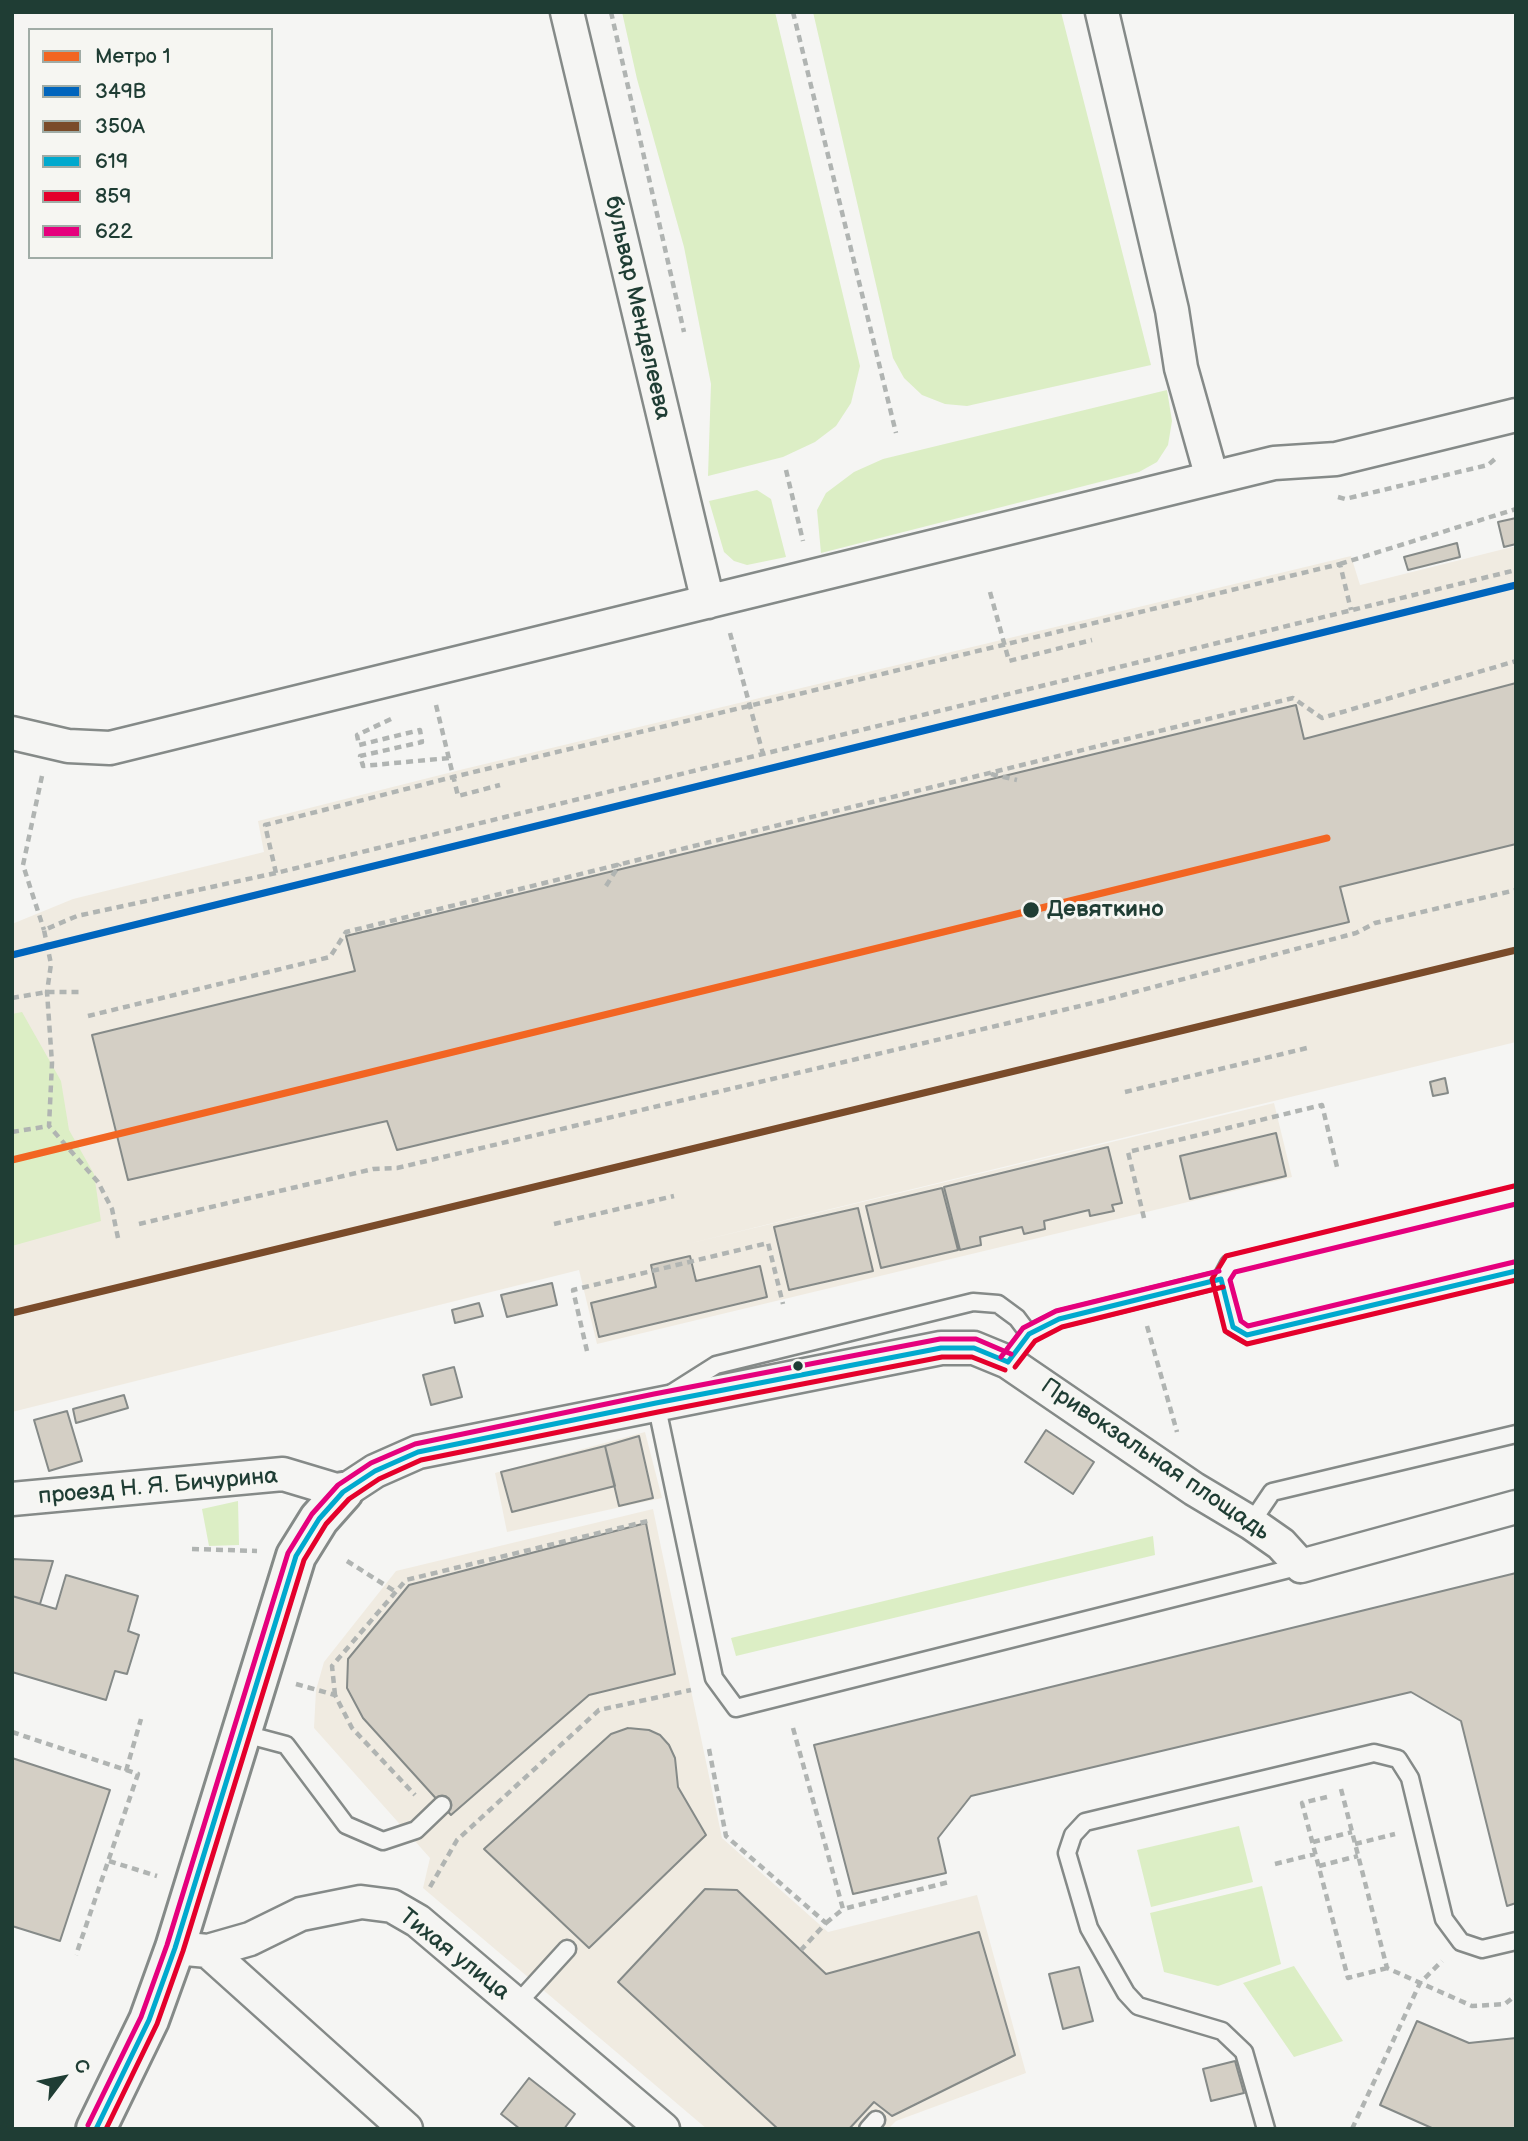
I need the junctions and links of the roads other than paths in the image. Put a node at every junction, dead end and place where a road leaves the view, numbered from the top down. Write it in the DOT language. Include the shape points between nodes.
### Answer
graph roads {
  1 [pos="567,12"];
  2 [pos="1102,12"];
  3 [pos="1516,415"];
  4 [pos="1212,478"];
  5 [pos="708,602"];
  6 [pos="12,733"];
  7 [pos="1516,1195"];
  8 [pos="1516,1271"];
  9 [pos="1221,1279"];
  10 [pos="1028,1334"];
  11 [pos="1008,1362"];
  12 [pos="656,1404"];
  13 [pos="1516,1434"];
  14 [pos="343,1492"];
  15 [pos="12,1499"];
  16 [pos="1516,1507"];
  17 [pos="1251,1523"];
  18 [pos="1301,1566"];
  19 [pos="241,1733"];
  20 [pos="437,1809"];
  21 [pos="1516,1941"];
  22 [pos="192,1949"];
  23 [pos="567,1949"];
  24 [pos="516,2005"];
  25 [pos="96,2129"];
  26 [pos="406,2129"];
  27 [pos="663,2129"];
  28 [pos="1266,2129"];
  1 -- 5 [label="street, бульвар Менделеева"];
  2 -- 4 [label="street" via="1172,310 1181,368"];
  3 -- 4 [label="street" via="1336,459 1274,463"];
  4 -- 5 [label="street"];
  5 -- 6 [label="street" via="110,748 68,746"];
  7 -- 9 [label="lane" via="1229,1264"];
  8 -- 9 [label="lane" via="1247,1335 1233,1327"];
  9 -- 10 [label="lane" via="1059,1320"];
  10 -- 11 [label="lane"];
  10 -- 12 [label="lane" via="1017,1318 998,1304 973,1302 716,1365"];
  11 -- 12 [label="street, Привокзальная площадь" via="974,1348 941,1348"];
  11 -- 17 [label="street, Привокзальная площадь"];
  12 -- 14 [label="street, Привокзальная площадь" via="418,1452"];
  12 -- 18 [label="lane" via="714,1678 736,1708"];
  13 -- 17 [label="lane" via="1272,1492"];
  14 -- 15 [label="street, проезд Н. Я. Бичурина" via="283,1474"];
  14 -- 19 [label="street" via="296,1556"];
  16 -- 18 [label="street"];
  17 -- 18 [label="street, Привокзальная площадь" via="1282,1544"];
  19 -- 20 [label="lane" via="286,1745 345,1825 383,1841 416,1830"];
  19 -- 22 [label="street"];
  21 -- 28 [label="lane" via="1482,1949 1461,1942 1444,1919 1410,1778 1398,1759 1374,1753 1085,1822 1073,1835 1067,1853 1089,1928 1126,1993 1138,2006 1222,2031 1244,2052"];
  22 -- 24 [label="street, Тихая улица" via="250,1940 301,1913 361,1902 391,1906 418,1921"];
  22 -- 25 [label="street" via="149,2020"];
  22 -- 26 [label="street"];
  23 -- 24 [label="lane"];
  24 -- 27 [label="street, Тихая улица"];
}
